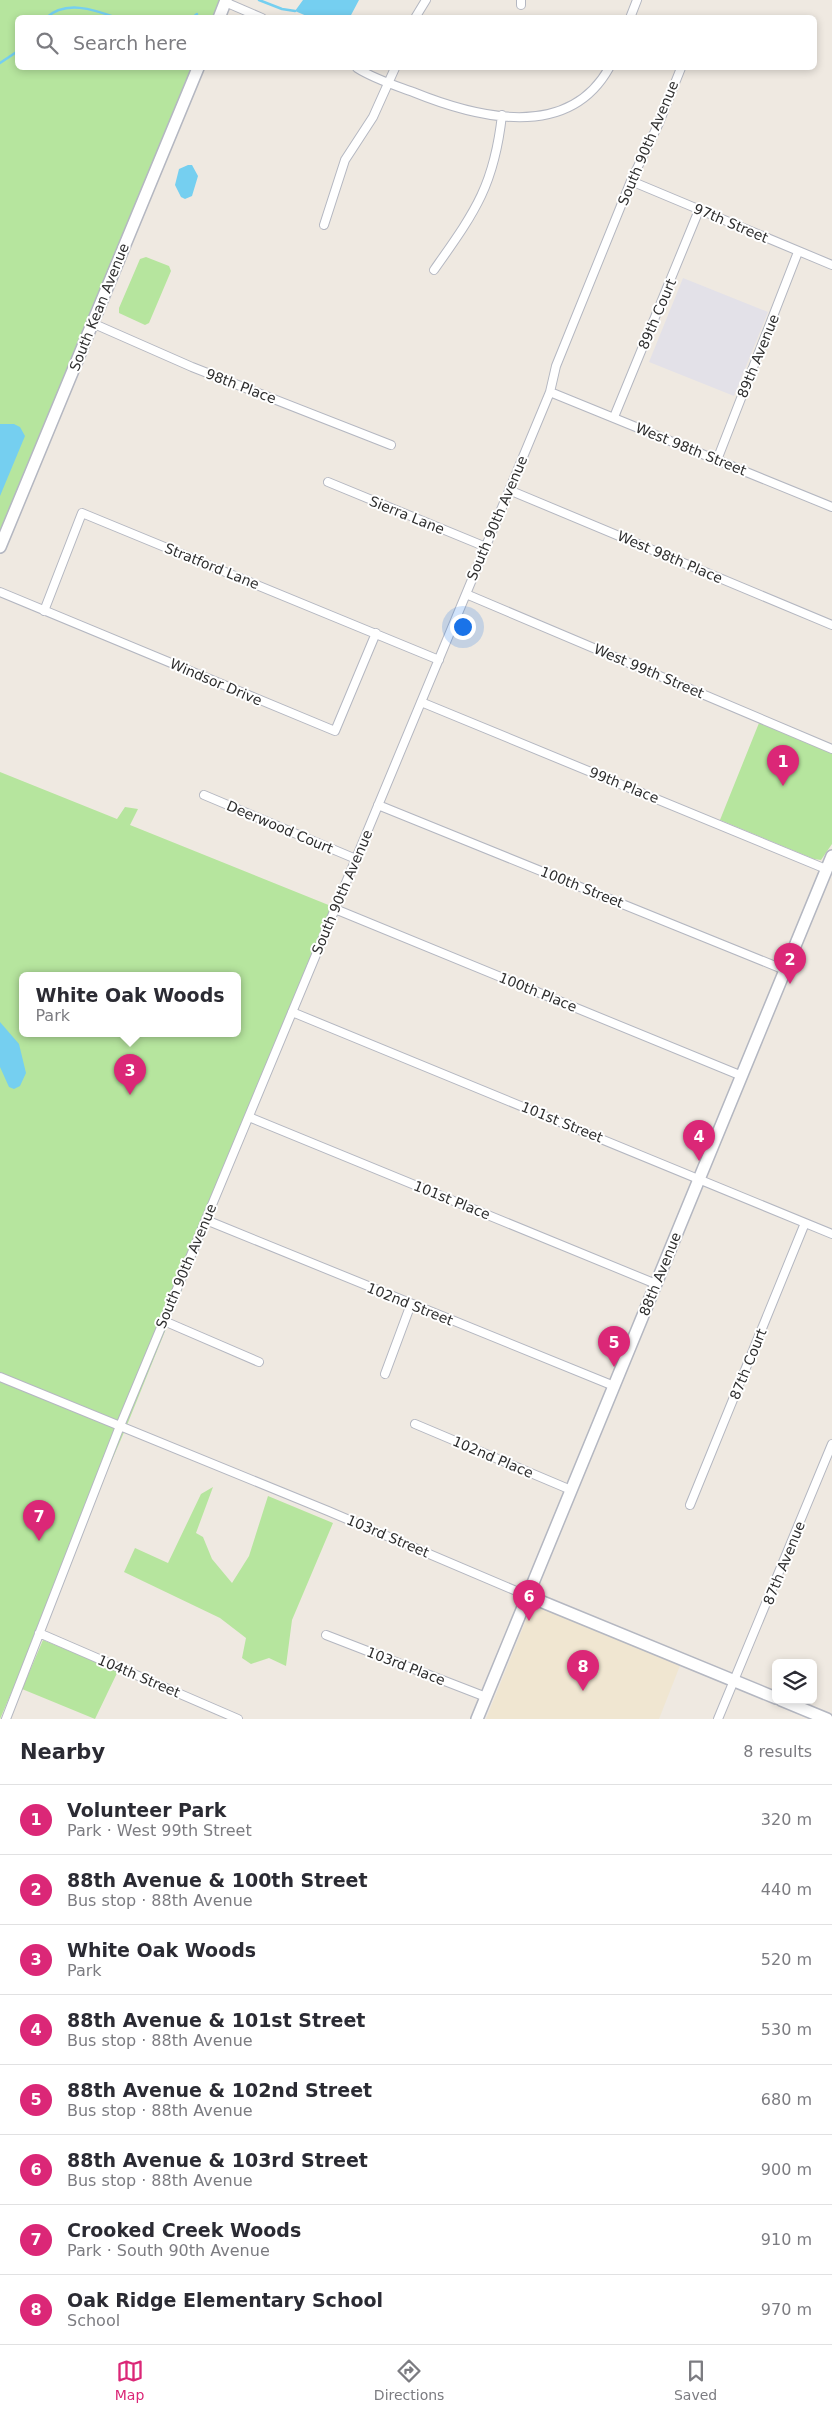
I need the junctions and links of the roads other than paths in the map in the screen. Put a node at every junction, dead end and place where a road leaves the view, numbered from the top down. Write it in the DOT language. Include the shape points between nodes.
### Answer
graph roads {
  1 [pos="426,0"];
  2 [pos="637,0"];
  3 [pos="226,1"];
  4 [pos="220,15"];
  5 [pos="256,15"];
  6 [pos="417,15"];
  7 [pos="631,15"];
  8 [pos="197,70"];
  9 [pos="361,70"];
  10 [pos="394,70"];
  11 [pos="608,70"];
  12 [pos="679,70"];
  13 [pos="388,82"];
  14 [pos="502,115"];
  15 [pos="631,181"];
  16 [pos="699,210"];
  17 [pos="324,224"];
  18 [pos="798,252"];
  19 [pos="832,265"];
  20 [pos="434,270"];
  21 [pos="92,323"];
  22 [pos="550,392"];
  23 [pos="614,417"];
  24 [pos="390,445"];
  25 [pos="717,460"];
  26 [pos="328,482"];
  27 [pos="509,490"];
  28 [pos="832,507"];
  29 [pos="0,547"];
  30 [pos="486,547"];
  31 [pos="0,592"];
  32 [pos="466,594"];
  33 [pos="44,610"];
  34 [pos="832,624"];
  35 [pos="376,633"];
  36 [pos="438,660"];
  37 [pos="421,702"];
  38 [pos="832,749"];
  39 [pos="204,795"];
  40 [pos="378,805"];
  41 [pos="832,856"];
  42 [pos="356,858"];
  43 [pos="826,869"];
  44 [pos="335,909"];
  45 [pos="785,970"];
  46 [pos="292,1012"];
  47 [pos="742,1076"];
  48 [pos="249,1117"];
  49 [pos="700,1178"];
  50 [pos="206,1220"];
  51 [pos="806,1223"];
  52 [pos="832,1234"];
  53 [pos="656,1284"];
  54 [pos="411,1304"];
  55 [pos="164,1321"];
  56 [pos="259,1362"];
  57 [pos="385,1374"];
  58 [pos="0,1377"];
  59 [pos="614,1386"];
  60 [pos="415,1424"];
  61 [pos="120,1426"];
  62 [pos="832,1444"];
  63 [pos="571,1490"];
  64 [pos="690,1505"];
  65 [pos="528,1596"];
  66 [pos="39,1633"];
  67 [pos="326,1635"];
  68 [pos="734,1681"];
  69 [pos="772,1696"];
  70 [pos="486,1698"];
  71 [pos="791,1704"];
  72 [pos="6,1719"];
  73 [pos="238,1719"];
  74 [pos="477,1719"];
  75 [pos="718,1719"];
  76 [pos="827,1719"];
  1 -- 6 [label="street"];
  2 -- 7 [label="street"];
  3 -- 4 [label="street"];
  3 -- 5 [label="street"];
  8 -- 21 [label="street, South Kean Avenue"];
  9 -- 13 [label="street"];
  10 -- 13 [label="street"];
  11 -- 14 [label="street" via="589,95 563,110 542,116"];
  12 -- 15 [label="street, South 90th Avenue" via="659,123"];
  13 -- 14 [label="street" via="460,110"];
  13 -- 17 [label="street" via="373,117 345,160"];
  14 -- 20 [label="street" via="497,155 488,184 473,214"];
  15 -- 16 [label="street, 97th Street"];
  15 -- 22 [label="street, South 90th Avenue" via="556,366"];
  16 -- 18 [label="street, 97th Street"];
  16 -- 23 [label="street, 89th Court"];
  18 -- 19 [label="street, 97th Street"];
  18 -- 25 [label="street, 89th Avenue"];
  21 -- 24 [label="street, 98th Place" via="192,367"];
  21 -- 29 [label="street, South Kean Avenue"];
  22 -- 23 [label="street, West 98th Street"];
  22 -- 27 [label="street, South 90th Avenue"];
  23 -- 25 [label="street, West 98th Street"];
  25 -- 28 [label="street, West 98th Street"];
  26 -- 30 [label="street, Sierra Lane"];
  27 -- 30 [label="street, South 90th Avenue"];
  27 -- 34 [label="street, West 98th Place"];
  30 -- 32 [label="street, South 90th Avenue"];
  31 -- 33 [label="street, Windsor Drive"];
  32 -- 36 [label="street, South 90th Avenue"];
  32 -- 38 [label="street, West 99th Street"];
  33 -- 35 [label="street, Windsor Drive" via="335,731"];
  33 -- 35 [label="street, Stratford Lane" via="82,513"];
  35 -- 36 [label="street, Stratford Lane"];
  36 -- 37 [label="street, South 90th Avenue"];
  37 -- 40 [label="street, South 90th Avenue"];
  37 -- 43 [label="street, 99th Place"];
  39 -- 42 [label="street, Deerwood Court"];
  40 -- 42 [label="street, South 90th Avenue"];
  40 -- 45 [label="street, 100th Street"];
  41 -- 43 [label="street, 88th Avenue"];
  42 -- 44 [label="street, South 90th Avenue"];
  43 -- 45 [label="street, 88th Avenue"];
  44 -- 46 [label="street, South 90th Avenue"];
  44 -- 47 [label="street, 100th Place"];
  45 -- 47 [label="street, 88th Avenue"];
  46 -- 48 [label="street, South 90th Avenue"];
  46 -- 49 [label="street, 101st Street"];
  47 -- 49 [label="street, 88th Avenue"];
  48 -- 50 [label="street, South 90th Avenue"];
  48 -- 53 [label="street, 101st Place"];
  49 -- 51 [label="street, 101st Street"];
  49 -- 53 [label="street, 88th Avenue"];
  50 -- 54 [label="street, 102nd Street"];
  50 -- 55 [label="street, South 90th Avenue"];
  51 -- 52 [label="street, 101st Street"];
  51 -- 64 [label="street, 87th Court"];
  53 -- 59 [label="street, 88th Avenue"];
  54 -- 57 [label="street"];
  54 -- 59 [label="street, 102nd Street"];
  55 -- 56 [label="street"];
  55 -- 61 [label="street, South 90th Avenue"];
  58 -- 61 [label="street, 103rd Street"];
  59 -- 63 [label="street, 88th Avenue"];
  60 -- 63 [label="street, 102nd Place"];
  61 -- 65 [label="street, 103rd Street"];
  61 -- 66 [label="street, South 90th Avenue"];
  62 -- 68 [label="street, 87th Avenue"];
  63 -- 65 [label="street, 88th Avenue"];
  65 -- 68 [label="street, 103rd Street"];
  65 -- 70 [label="street, 88th Avenue"];
  66 -- 72 [label="street, South 90th Avenue"];
  66 -- 73 [label="street, 104th Street"];
  67 -- 70 [label="street, 103rd Place"];
  68 -- 69 [label="street, 103rd Street"];
  68 -- 75 [label="street, 87th Avenue"];
  70 -- 74 [label="street, 88th Avenue"];
  71 -- 76 [label="street"];
}
